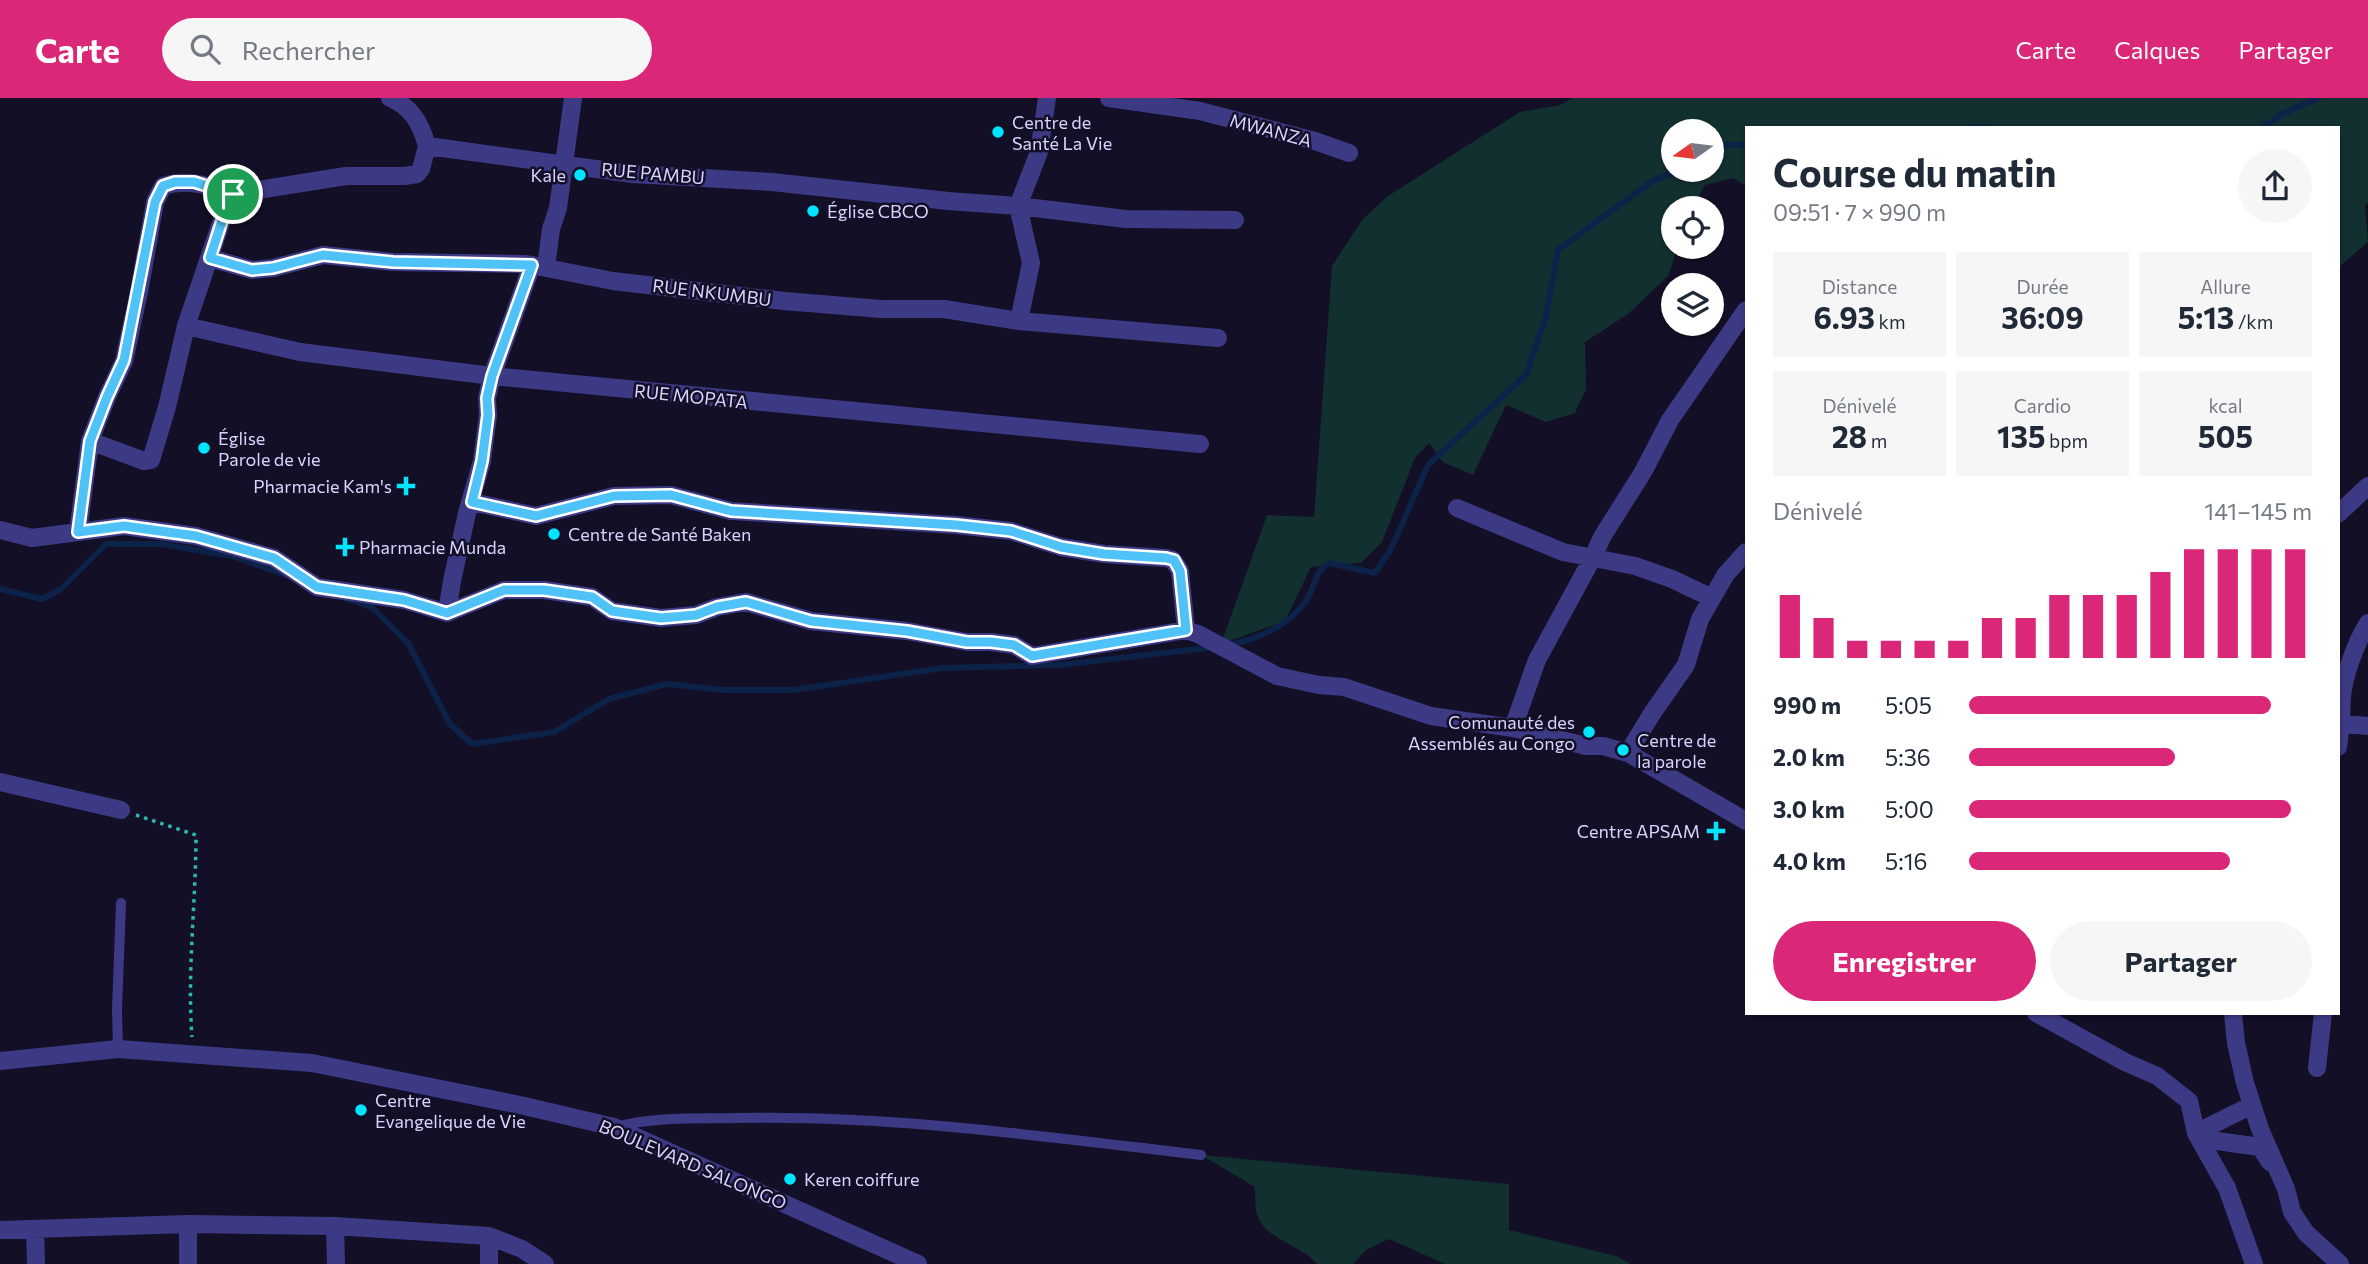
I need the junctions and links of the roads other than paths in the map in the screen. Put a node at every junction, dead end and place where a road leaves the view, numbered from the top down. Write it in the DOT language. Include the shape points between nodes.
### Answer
graph roads {
  1 [pos="390,98"];
  2 [pos="573,98"];
  3 [pos="1047,98"];
  4 [pos="1109,98"];
  5 [pos="427,146"];
  6 [pos="1349,153"];
  7 [pos="564,164"];
  8 [pos="233,194"];
  9 [pos="1018,206"];
  10 [pos="1235,219"];
  11 [pos="210,258"];
  12 [pos="539,266"];
  13 [pos="1745,311"];
  14 [pos="1019,321"];
  15 [pos="186,326"];
  16 [pos="1218,338"];
  17 [pos="492,376"];
  18 [pos="90,441"];
  19 [pos="1200,444"];
  20 [pos="2368,486"];
  21 [pos="472,502"];
  22 [pos="1457,508"];
  23 [pos="2340,512"];
  24 [pos="0,530"];
  25 [pos="78,532"];
  26 [pos="1745,553"];
  27 [pos="1593,557"];
  28 [pos="1712,597"];
  29 [pos="447,613"];
  30 [pos="2368,623"];
  31 [pos="1186,630"];
  32 [pos="2340,724"];
  33 [pos="2368,726"];
  34 [pos="1513,728"];
  35 [pos="1628,753"];
  36 [pos="0,782"];
  37 [pos="121,810"];
  38 [pos="1745,820"];
  39 [pos="121,903"];
  40 [pos="2040,1015"];
  41 [pos="2233,1015"];
  42 [pos="2323,1015"];
  43 [pos="118,1049"];
  44 [pos="0,1060"];
  45 [pos="2317,1068"];
  46 [pos="2252,1105"];
  47 [pos="614,1128"];
  48 [pos="2196,1133"];
  49 [pos="1201,1156"];
  50 [pos="2286,1189"];
  51 [pos="188,1224"];
  52 [pos="335,1226"];
  53 [pos="35,1229"];
  54 [pos="0,1230"];
  55 [pos="489,1237"];
  56 [pos="36,1264"];
  57 [pos="188,1264"];
  58 [pos="335,1264"];
  59 [pos="489,1264"];
  60 [pos="545,1264"];
  61 [pos="919,1264"];
  62 [pos="2254,1264"];
  63 [pos="2340,1264"];
  1 -- 5 [label="street" via="411,111"];
  2 -- 7 [label="street"];
  3 -- 9 [label="street" via="1039,152"];
  4 -- 6 [label="street, MWANZA" via="1200,111"];
  5 -- 7 [label="street, RUE PAMBU"];
  5 -- 8 [label="street" via="417,174 346,176"];
  7 -- 9 [label="street, RUE PAMBU" via="633,174 772,182"];
  7 -- 12 [label="street" via="558,208"];
  8 -- 11 [label="street"];
  8 -- 18 [label="street" via="194,182 163,186 155,202 124,360"];
  9 -- 10 [label="street, RUE PAMBU" via="1126,219"];
  9 -- 14 [label="street" via="1031,263"];
  11 -- 12 [label="street, RUE NKUMBU" via="252,270 323,255"];
  11 -- 15 [label="street"];
  12 -- 14 [label="street, RUE NKUMBU" via="612,281 868,308 944,309"];
  12 -- 17 [label="street"];
  13 -- 27 [label="street" via="1670,420"];
  14 -- 16 [label="street, RUE NKUMBU"];
  15 -- 17 [label="street, RUE MOPATA" via="300,352"];
  15 -- 18 [label="street" via="151,460"];
  17 -- 19 [label="street, RUE MOPATA"];
  17 -- 21 [label="street"];
  18 -- 25 [label="street"];
  20 -- 23 [label="street"];
  21 -- 29 [label="street"];
  21 -- 31 [label="street" via="536,516 614,496 671,495 731,511 956,525 1011,531 1061,547 1104,554 1166,558 1174,560 1180,571"];
  22 -- 27 [label="street" via="1563,552"];
  24 -- 25 [label="street" via="32,537"];
  25 -- 29 [label="street" via="124,526 196,536 274,558 317,587 404,600"];
  26 -- 28 [label="street"];
  27 -- 28 [label="street" via="1635,566"];
  27 -- 34 [label="street" via="1537,660"];
  28 -- 35 [label="street" via="1686,665"];
  29 -- 31 [label="street" via="504,590 592,597 612,611 661,618 696,615 746,602 811,621 1014,645 1032,656"];
  30 -- 32 [label="street" via="2356,644"];
  31 -- 34 [label="street" via="1277,676 1343,687 1431,716"];
  32 -- 33 [label="street"];
  34 -- 35 [label="street"];
  35 -- 38 [label="street"];
  36 -- 37 [label="street"];
  39 -- 43 [label="lane"];
  40 -- 48 [label="street" via="2157,1076 2189,1101"];
  41 -- 46 [label="street"];
  42 -- 45 [label="street"];
  43 -- 44 [label="street, BOULEVARD SALONGO"];
  43 -- 47 [label="street, BOULEVARD SALONGO" via="312,1063"];
  46 -- 48 [label="street"];
  46 -- 50 [label="street"];
  47 -- 49 [label="lane" via="640,1120 778,1117 932,1124"];
  47 -- 61 [label="street, BOULEVARD SALONGO"];
  48 -- 50 [label="street" via="2260,1147"];
  48 -- 62 [label="street" via="2227,1188"];
  50 -- 63 [label="street" via="2292,1212 2306,1233"];
  51 -- 52 [label="street"];
  51 -- 53 [label="street"];
  51 -- 57 [label="street"];
  52 -- 55 [label="street"];
  52 -- 58 [label="street"];
  53 -- 54 [label="street"];
  53 -- 56 [label="street"];
  55 -- 59 [label="street"];
  55 -- 60 [label="street" via="523,1249"];
}
